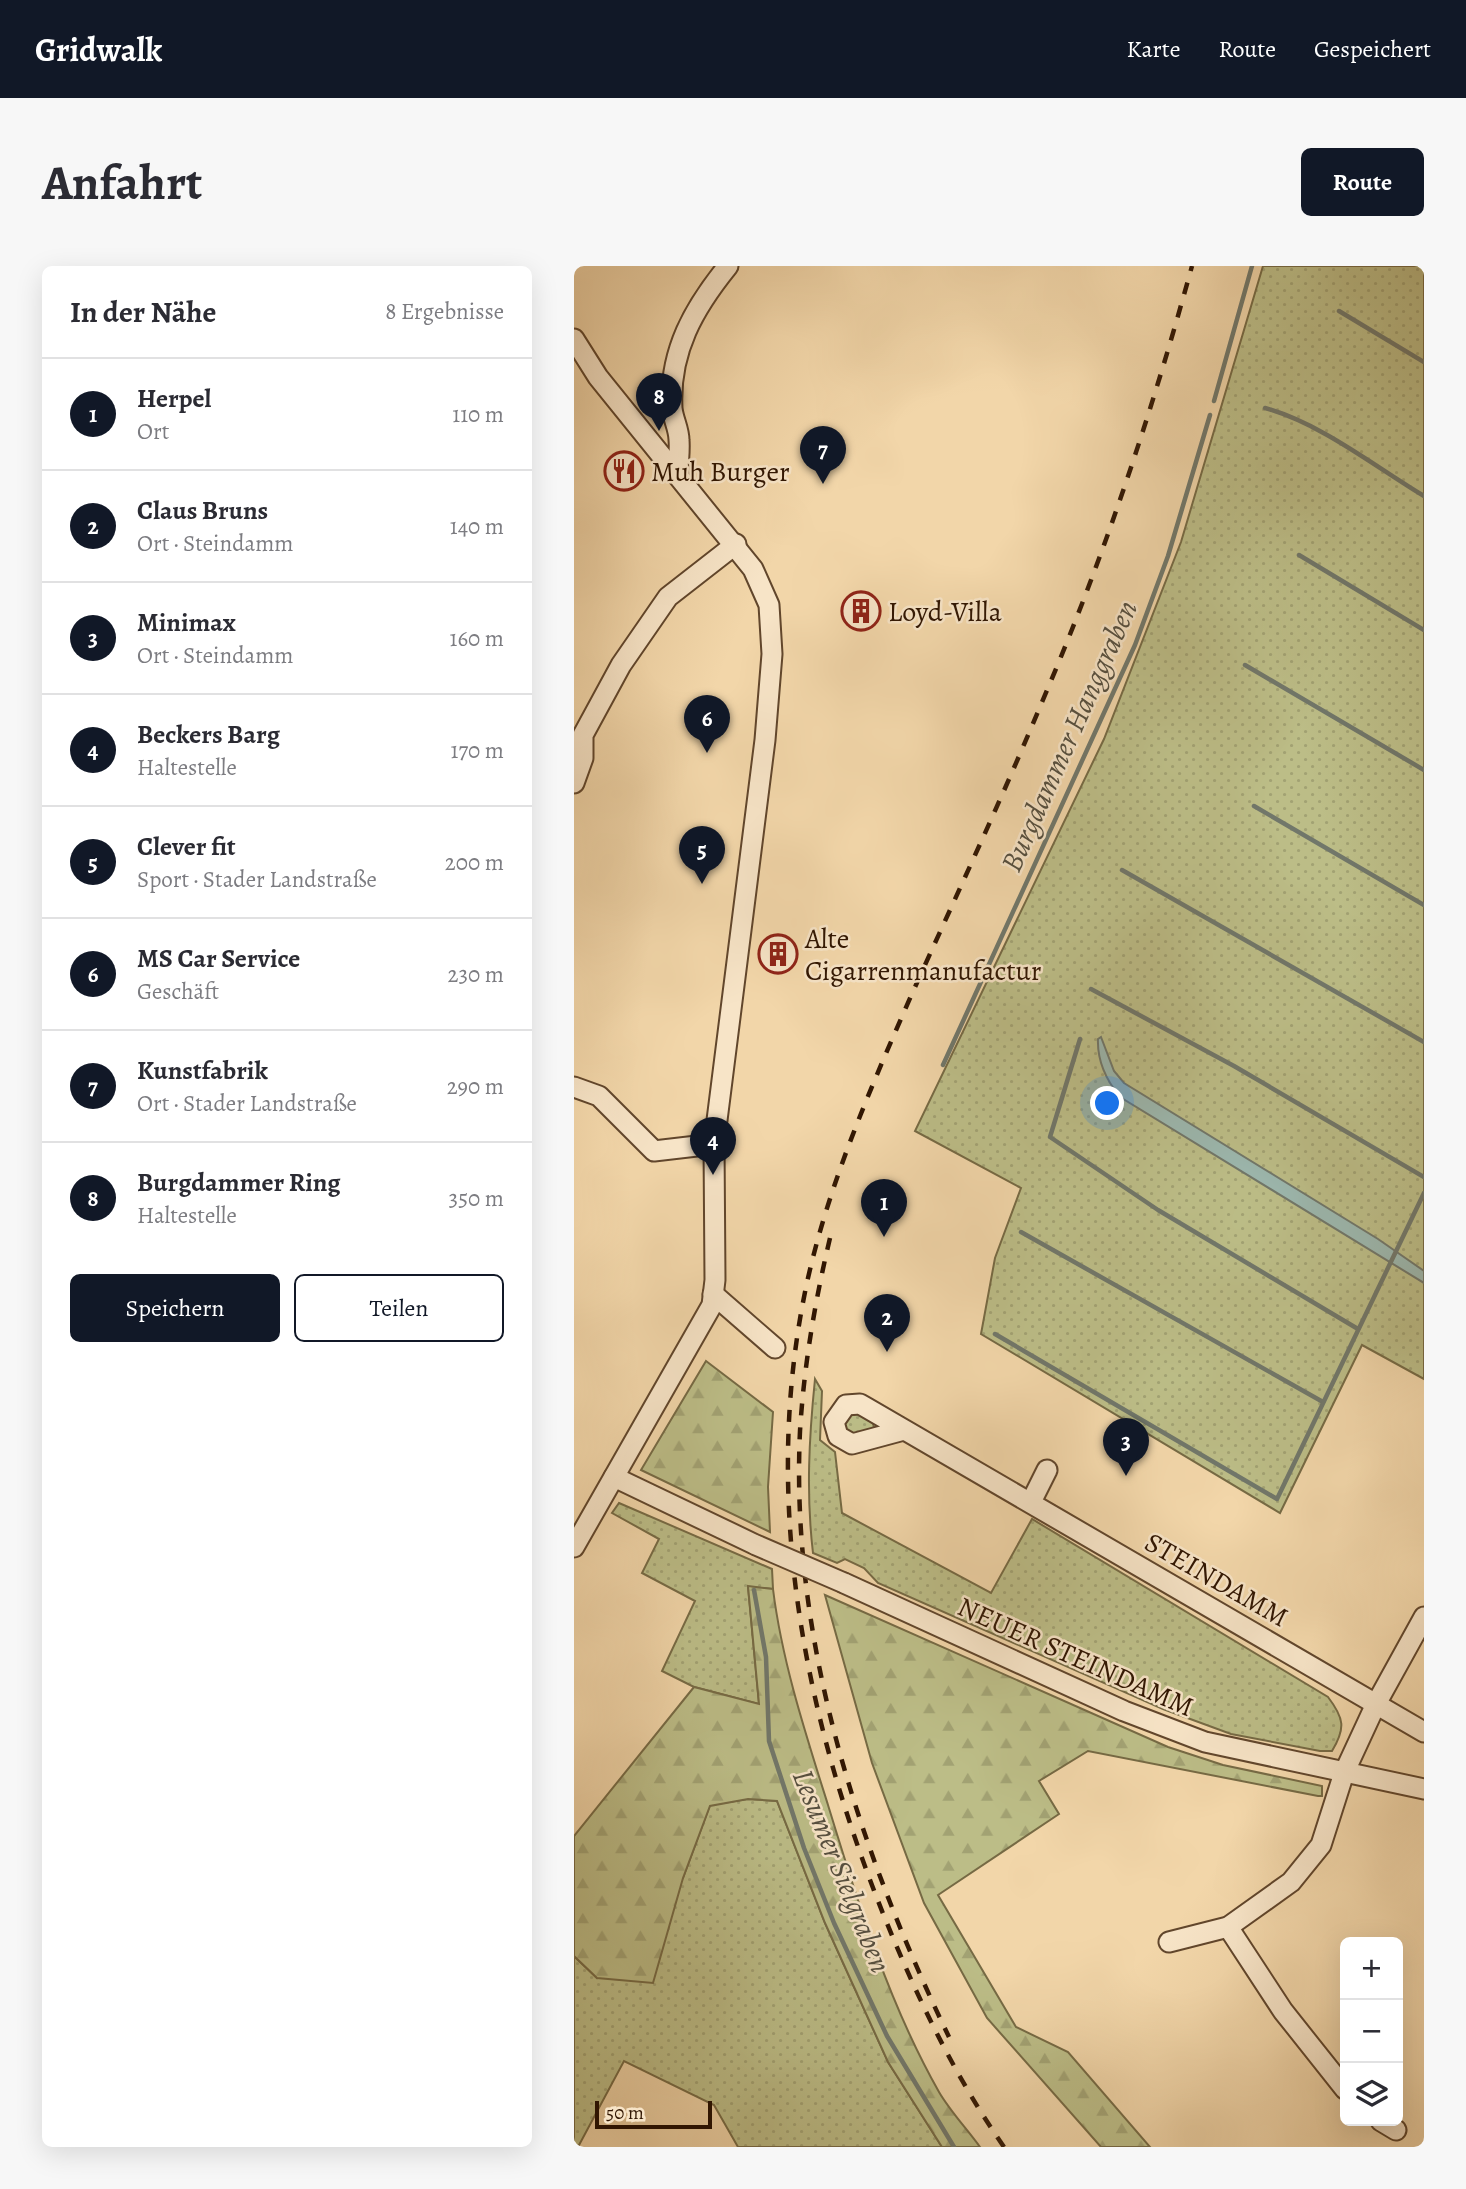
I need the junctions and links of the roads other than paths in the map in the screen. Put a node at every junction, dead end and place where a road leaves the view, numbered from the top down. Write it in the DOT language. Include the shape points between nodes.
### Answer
graph roads {
  1 [pos="729,266"];
  2 [pos="576,347"];
  3 [pos="678,473"];
  4 [pos="736,544"];
  5 [pos="579,736"];
  6 [pos="574,783"];
  7 [pos="574,1087"];
  8 [pos="714,1144"];
  9 [pos="713,1294"];
  10 [pos="775,1348"];
  11 [pos="904,1430"];
  12 [pos="1047,1470"];
  13 [pos="614,1476"];
  14 [pos="1031,1502"];
  15 [pos="574,1547"];
  16 [pos="1424,1617"];
  17 [pos="1376,1704"];
  18 [pos="1424,1732"];
  19 [pos="1343,1773"];
  20 [pos="1424,1789"];
  21 [pos="1228,1927"];
  22 [pos="1169,1942"];
  23 [pos="1340,2083"];
  1 -- 3 [label="street" via="701,300 683,332 674,370 672,410 679,439"];
  2 -- 3 [label="street"];
  3 -- 4 [label="street"];
  4 -- 5 [label="street" via="668,597"];
  4 -- 8 [label="street" via="769,606 772,654"];
  5 -- 6 [label="street" via="583,758"];
  7 -- 8 [label="street" via="599,1096 654,1151"];
  8 -- 9 [label="street"];
  9 -- 10 [label="street"];
  9 -- 13 [label="street" via="707,1316"];
  11 -- 14 [label="street, STEINDAMM"];
  12 -- 14 [label="street"];
  13 -- 15 [label="street"];
  13 -- 19 [label="street, NEUER STEINDAMM, bridge" via="756,1545 1158,1724 1205,1742"];
  14 -- 17 [label="street, STEINDAMM"];
  16 -- 17 [label="street"];
  17 -- 18 [label="street, STEINDAMM"];
  17 -- 19 [label="street"];
  19 -- 20 [label="street"];
  19 -- 21 [label="street" via="1321,1845 1291,1882"];
  21 -- 22 [label="street"];
  21 -- 23 [label="street" via="1283,2011"];
}
